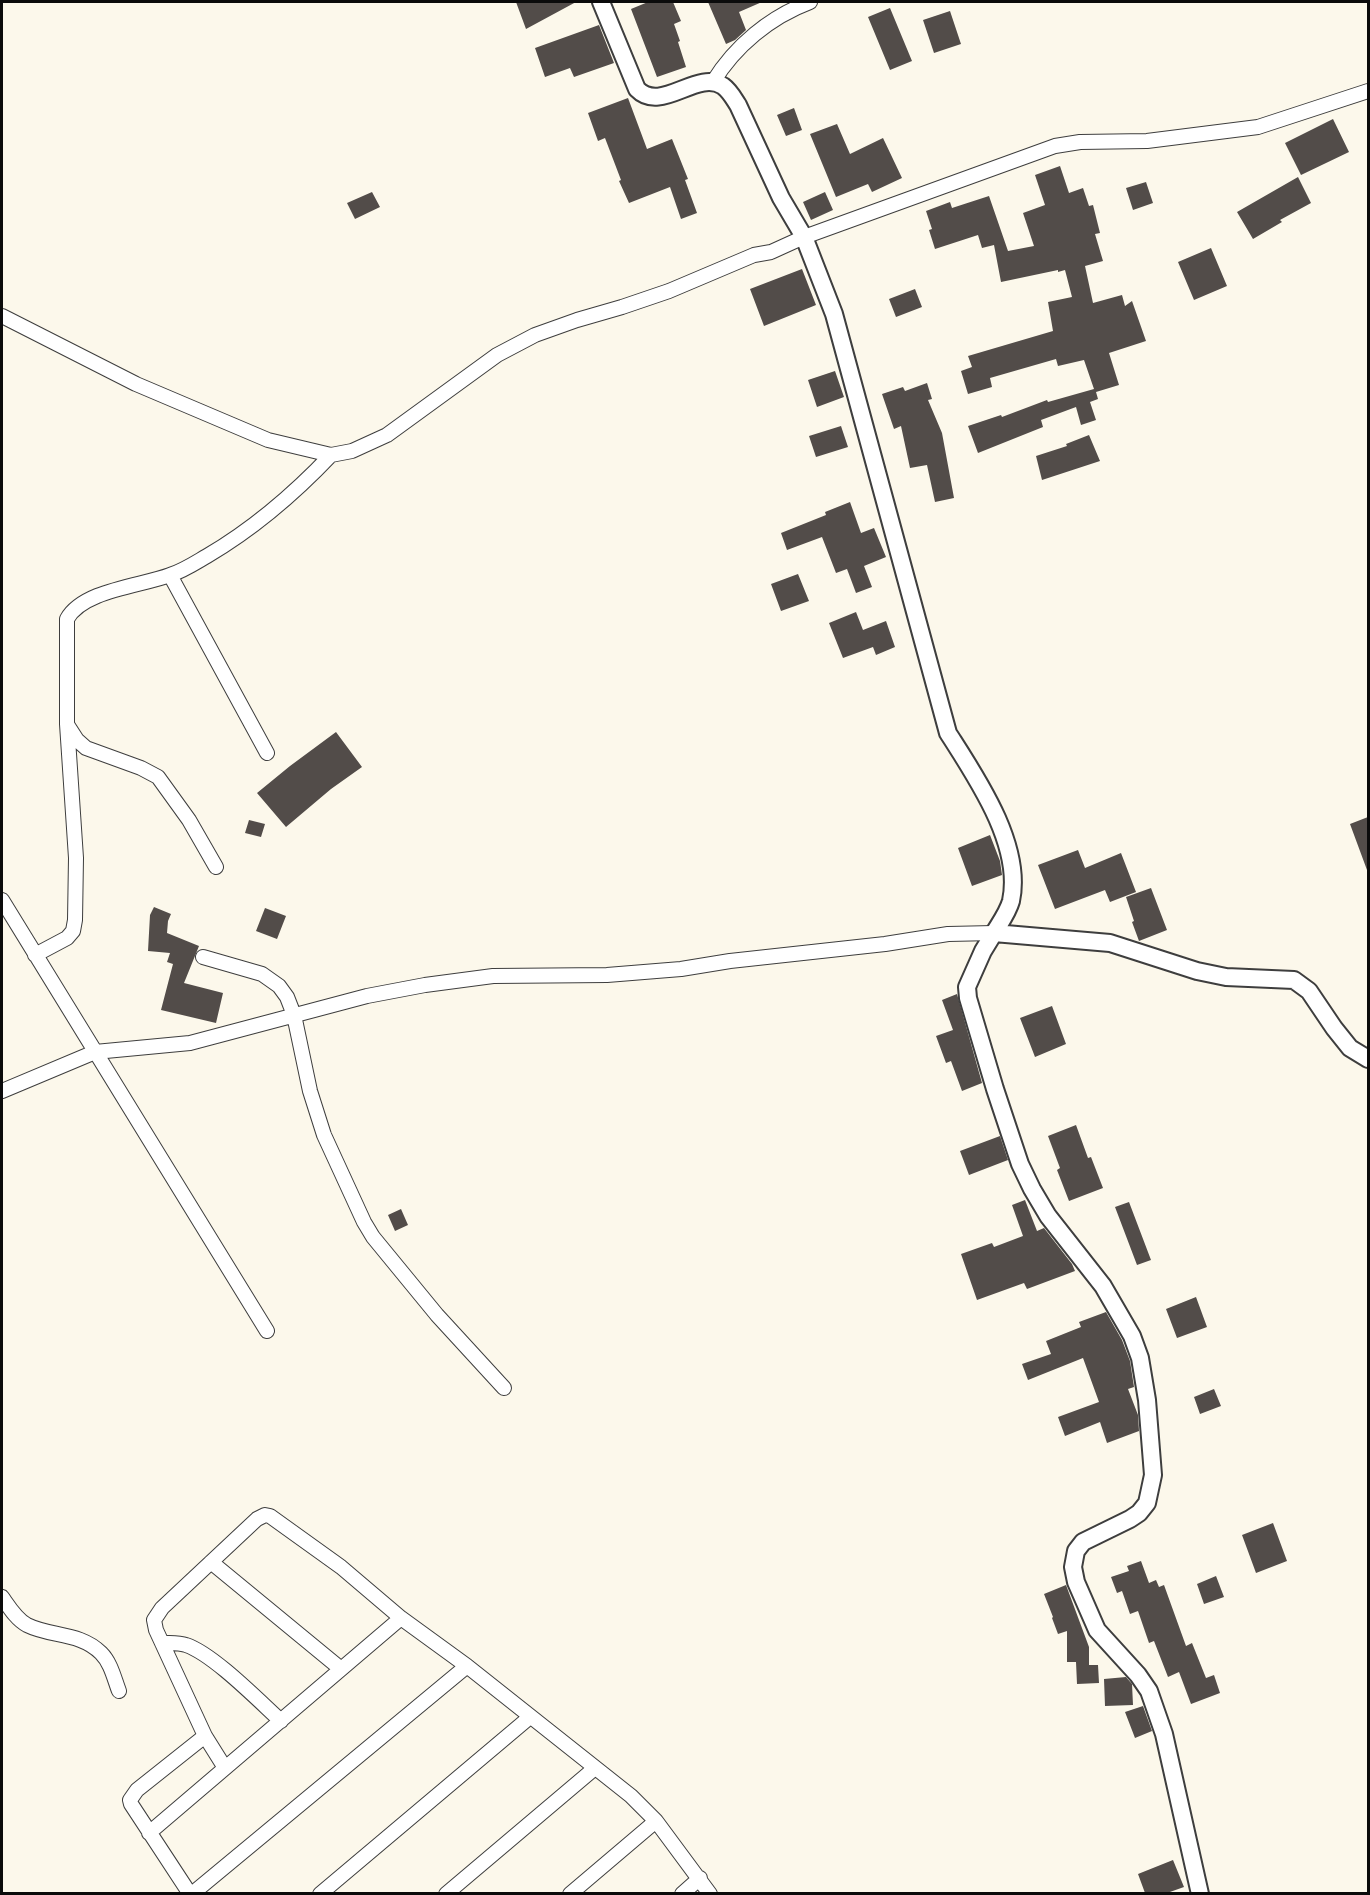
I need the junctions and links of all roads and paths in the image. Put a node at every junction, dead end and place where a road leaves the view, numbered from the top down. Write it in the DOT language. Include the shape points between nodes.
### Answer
graph roads {
  1 [pos="601,2"];
  2 [pos="810,2"];
  3 [pos="713,82"];
  4 [pos="1368,91"];
  5 [pos="804,237"];
  6 [pos="2,316"];
  7 [pos="331,455"];
  8 [pos="170,575"];
  9 [pos="67,724"];
  10 [pos="267,753"];
  11 [pos="216,867"];
  12 [pos="2,900"];
  13 [pos="994,933"];
  14 [pos="34,955"];
  15 [pos="203,957"];
  16 [pos="294,1015"];
  17 [pos="95,1052"];
  18 [pos="1368,1059"];
  19 [pos="2,1091"];
  20 [pos="267,1331"];
  21 [pos="504,1388"];
  22 [pos="211,1562"];
  23 [pos="2,1598"];
  24 [pos="401,1618"];
  25 [pos="162,1643"];
  26 [pos="468,1666"];
  27 [pos="341,1670"];
  28 [pos="120,1690"];
  29 [pos="530,1717"];
  30 [pos="281,1721"];
  31 [pos="205,1736"];
  32 [pos="225,1768"];
  33 [pos="595,1768"];
  34 [pos="656,1821"];
  35 [pos="149,1833"];
  36 [pos="700,1878"];
  37 [pos="191,1893"];
  38 [pos="320,1893"];
  39 [pos="446,1893"];
  40 [pos="570,1893"];
  41 [pos="682,1893"];
  42 [pos="710,1893"];
  43 [pos="1200,1893"];
  1 -- 3 [label="street" via="642,94 659,96"];
  2 -- 3 [label="street" via="772,21 734,52"];
  3 -- 5 [label="street" via="730,92 738,105 781,198"];
  4 -- 5 [label="street" via="1258,127 1147,141 1055,146"];
  5 -- 7 [label="street" via="669,291 535,336 497,355 387,435 352,451"];
  5 -- 13 [label="street" via="834,314 948,733 990,802 1007,850 1013,881 1011,902"];
  6 -- 7 [label="street" via="136,384 268,440"];
  7 -- 8 [label="street" via="243,533"];
  8 -- 9 [label="street" via="96,598 70,613"];
  8 -- 10 [label="street"];
  9 -- 11 [label="street" via="86,748 158,777"];
  9 -- 14 [label="street" via="76,858 75,920 67,938"];
  12 -- 14 [label="street"];
  13 -- 16 [label="street" via="948,934 681,969 607,975 494,976 366,996"];
  13 -- 18 [label="street" via="1110,943 1226,977 1294,980 1309,992 1350,1048"];
  13 -- 43 [label="street" via="971,975 968,998 999,1100 1032,1189 1048,1216 1103,1286 1132,1336 1147,1400 1153,1475 1147,1503 1130,1519 1083,1542 1072,1567 1097,1630 1149,1691 1164,1734"];
  14 -- 17 [label="street"];
  15 -- 16 [label="street" via="262,974 283,991"];
  16 -- 17 [label="street" via="190,1043"];
  16 -- 21 [label="street" via="324,1135 364,1222 436,1315"];
  17 -- 19 [label="street"];
  17 -- 20 [label="street"];
  22 -- 24 [label="street" via="257,1519 270,1516 341,1567"];
  22 -- 25 [label="street" via="156,1616"];
  22 -- 27 [label="street"];
  23 -- 28 [label="street" via="28,1626 73,1636 100,1652"];
  24 -- 26 [label="street"];
  24 -- 27 [label="street"];
  25 -- 30 [label="street" via="186,1645 197,1651"];
  25 -- 31 [label="street"];
  26 -- 29 [label="street"];
  26 -- 37 [label="street"];
  27 -- 30 [label="street"];
  29 -- 33 [label="street"];
  29 -- 38 [label="street"];
  30 -- 32 [label="street"];
  31 -- 32 [label="street"];
  31 -- 35 [label="street" via="133,1795 131,1803"];
  32 -- 35 [label="street"];
  33 -- 34 [label="street"];
  33 -- 39 [label="street"];
  34 -- 36 [label="street"];
  34 -- 40 [label="street"];
  35 -- 37 [label="street"];
  36 -- 41 [label="street"];
  36 -- 42 [label="street"];
}
